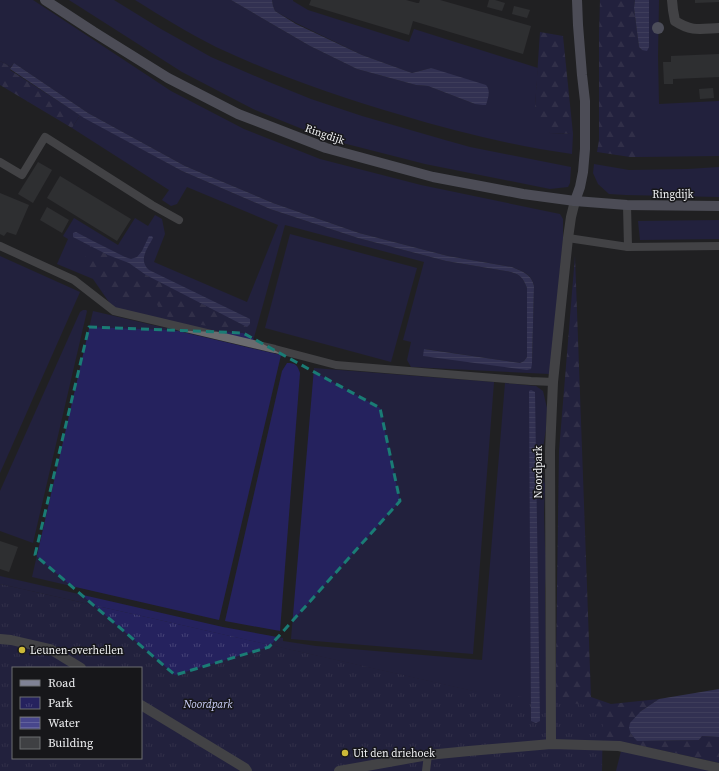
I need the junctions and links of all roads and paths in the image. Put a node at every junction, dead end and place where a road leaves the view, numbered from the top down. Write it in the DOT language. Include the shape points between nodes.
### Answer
graph roads {
  1 [pos="45,0"];
  2 [pos="577,0"];
  3 [pos="672,0"];
  4 [pos="719,28"];
  5 [pos="0,162"];
  6 [pos="576,201"];
  7 [pos="627,205"];
  8 [pos="719,206"];
  9 [pos="179,220"];
  10 [pos="568,238"];
  11 [pos="0,246"];
  12 [pos="719,246"];
  13 [pos="628,247"];
  14 [pos="553,382"];
  15 [pos="0,639"];
  16 [pos="79,667"];
  17 [pos="142,706"];
  18 [pos="551,744"];
  19 [pos="428,755"];
  20 [pos="719,768"];
  21 [pos="247,771"];
  22 [pos="339,771"];
  23 [pos="426,771"];
  1 -- 6 [label="main road, Ringdijk" via="168,78 238,114 326,148 433,177"];
  2 -- 6 [label="main road" via="585,101 585,148 583,172"];
  3 -- 4 [label="street" via="676,21 685,27"];
  5 -- 9 [label="lane" via="22,175 45,137"];
  6 -- 7 [label="main road, Ringdijk"];
  6 -- 10 [label="street, Noordpark"];
  7 -- 8 [label="main road, Ringdijk"];
  7 -- 13 [label="lane"];
  10 -- 13 [label="lane"];
  10 -- 14 [label="street, Noordpark"];
  11 -- 14 [label="lane" via="74,280 114,311 336,365"];
  12 -- 13 [label="lane"];
  14 -- 18 [label="street, Noordpark" via="550,451"];
  15 -- 16 [label="street" via="50,649"];
  17 -- 21 [label="street"];
  18 -- 19 [label="street"];
  18 -- 20 [label="street" via="619,746"];
  19 -- 22 [label="street"];
  19 -- 23 [label="lane"];
}
